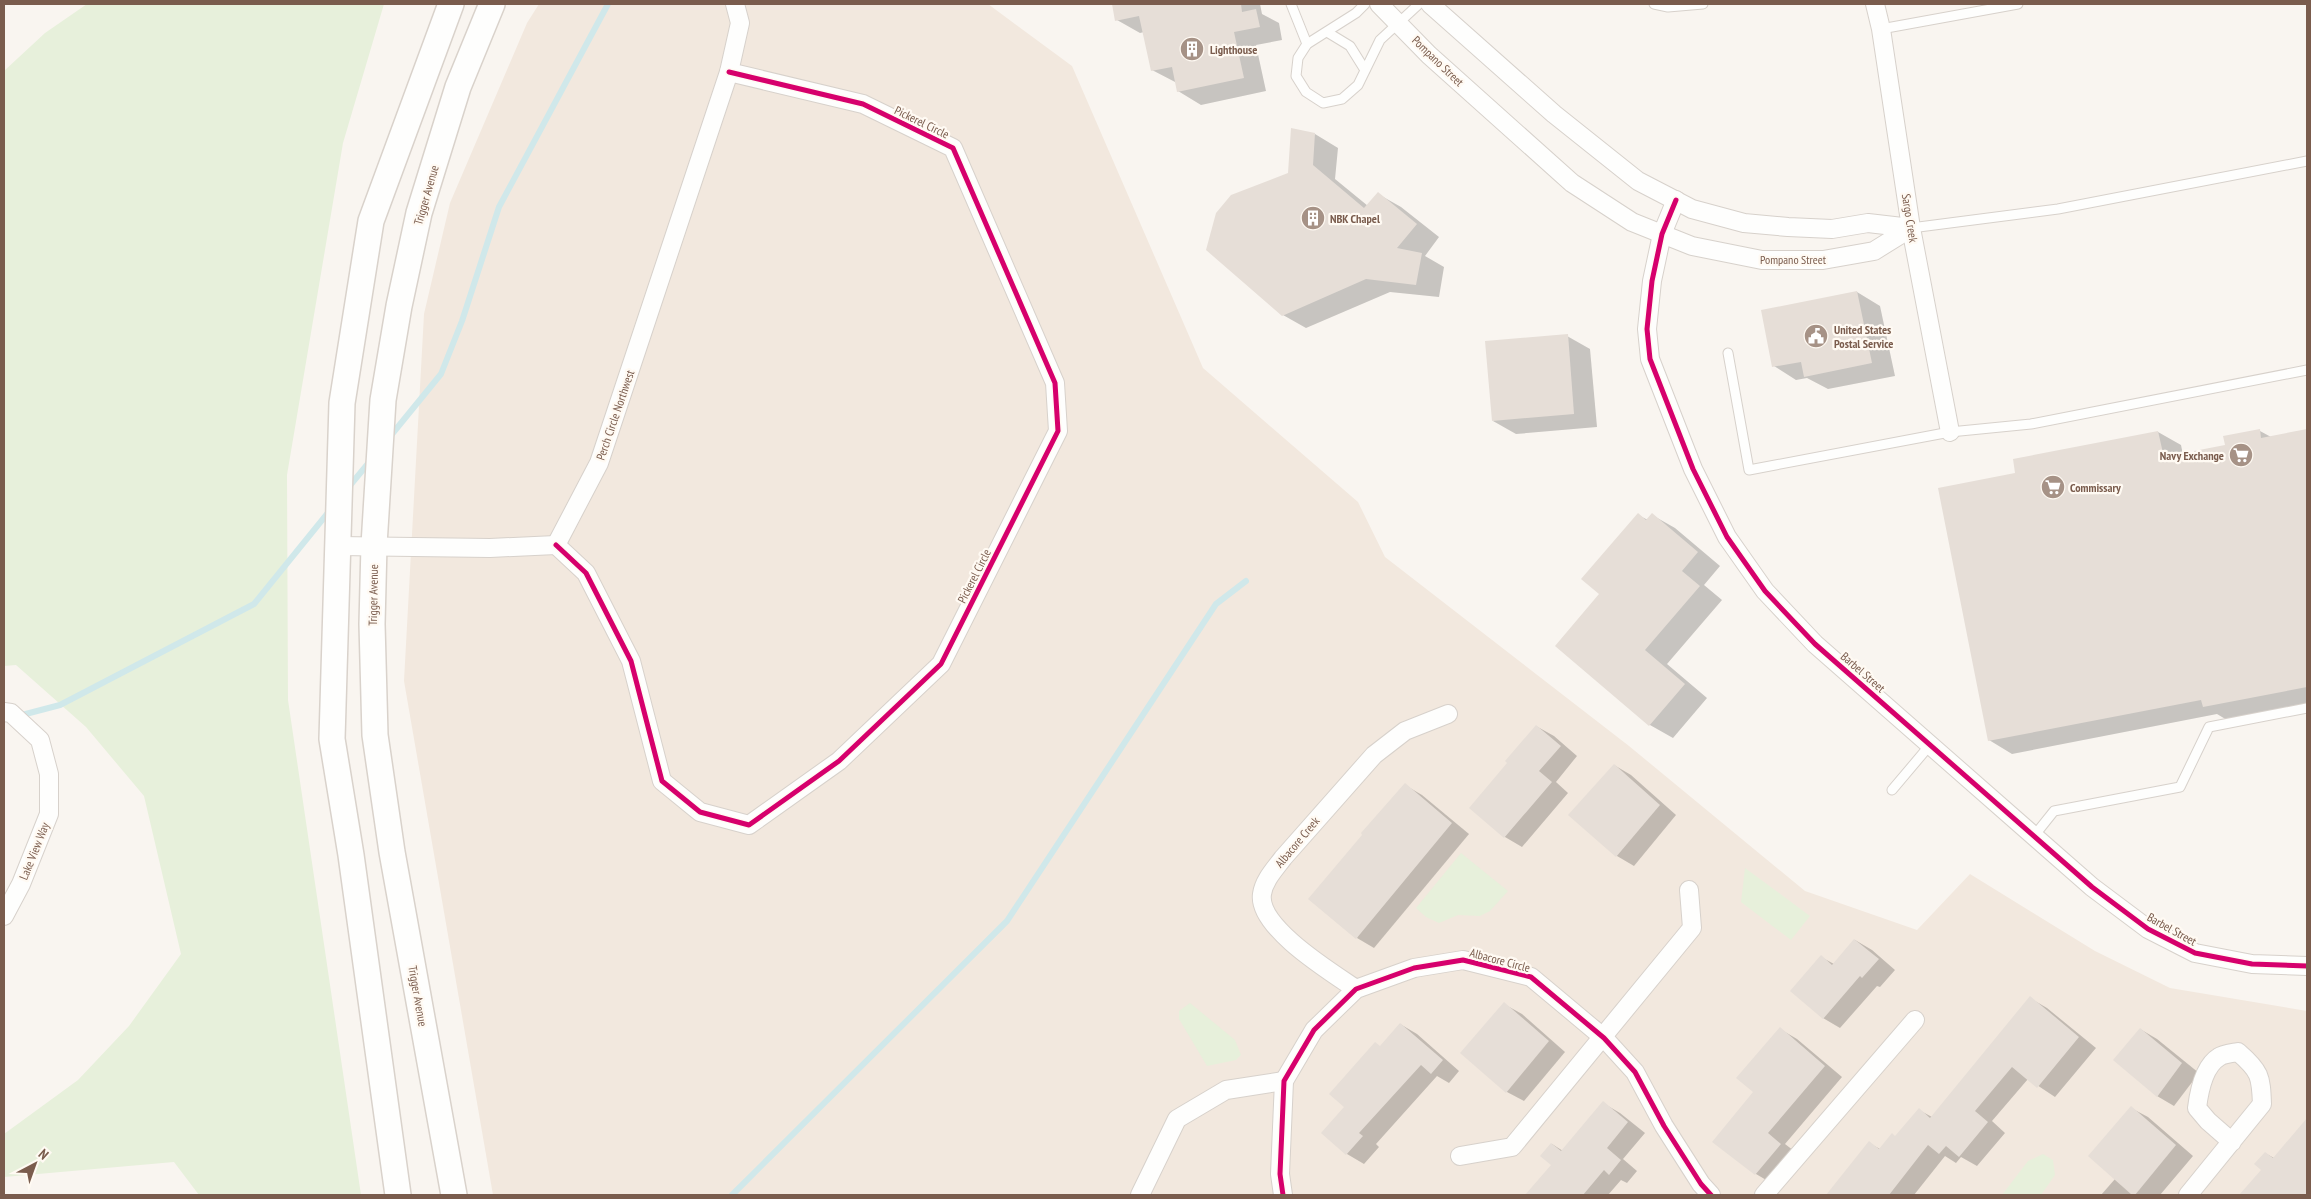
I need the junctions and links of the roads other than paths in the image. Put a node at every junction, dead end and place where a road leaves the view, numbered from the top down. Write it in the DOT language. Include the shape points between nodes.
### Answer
graph roads {
  1 [pos="451,4"];
  2 [pos="492,4"];
  3 [pos="735,4"];
  4 [pos="1292,4"];
  5 [pos="1365,4"];
  6 [pos="1379,4"];
  7 [pos="1419,4"];
  8 [pos="1430,4"];
  9 [pos="1654,4"];
  10 [pos="1703,4"];
  11 [pos="1875,4"];
  12 [pos="2018,4"];
  13 [pos="1398,22"];
  14 [pos="1882,29"];
  15 [pos="1327,32"];
  16 [pos="1307,44"];
  17 [pos="1365,70"];
  18 [pos="729,72"];
  19 [pos="2307,161"];
  20 [pos="1676,200"];
  21 [pos="1911,228"];
  22 [pos="1662,234"];
  23 [pos="1728,352"];
  24 [pos="2307,370"];
  25 [pos="1950,432"];
  26 [pos="556,545"];
  27 [pos="338,546"];
  28 [pos="374,546"];
  29 [pos="2307,708"];
  30 [pos="4,712"];
  31 [pos="1448,714"];
  32 [pos="1930,745"];
  33 [pos="1892,790"];
  34 [pos="2034,836"];
  35 [pos="1689,890"];
  36 [pos="4,916"];
  37 [pos="2307,966"];
  38 [pos="1356,989"];
  39 [pos="1914,1020"];
  40 [pos="1604,1038"];
  41 [pos="1284,1080"];
  42 [pos="2232,1142"];
  43 [pos="1460,1156"];
  44 [pos="398,1195"];
  45 [pos="454,1195"];
  46 [pos="1140,1195"];
  47 [pos="1284,1195"];
  48 [pos="1711,1195"];
  49 [pos="1764,1195"];
  50 [pos="2188,1195"];
  1 -- 27 [label="main road" via="371,221 342,403"];
  2 -- 28 [label="main road, Trigger Avenue" via="458,87 419,213 383,400"];
  3 -- 18 [label="street" via="740,23"];
  4 -- 16 [label="lane"];
  5 -- 15 [label="lane"];
  6 -- 13 [label="street, Pompano Street"];
  7 -- 13 [label="lane"];
  8 -- 20 [label="street" via="1554,114 1638,181"];
  9 -- 10 [label="lane" via="1668,8"];
  11 -- 14 [label="street, Sargo Creek"];
  12 -- 14 [label="lane"];
  13 -- 17 [label="lane" via="1380,40"];
  13 -- 22 [label="street, Pompano Street" via="1429,55 1572,183 1632,222"];
  14 -- 21 [label="street, Sargo Creek"];
  15 -- 16 [label="lane"];
  15 -- 17 [label="lane" via="1350,46"];
  16 -- 17 [label="lane" via="1298,58 1296,76 1306,92 1324,103 1342,99 1358,85"];
  18 -- 26 [label="street, Perch Circle Northwest" via="599,463"];
  18 -- 26 [label="street, Pickerel Circle" via="863,104 953,148 1055,383 1058,431 941,664 839,761 749,825 700,812 662,781 631,661 586,573"];
  19 -- 21 [label="lane" via="2058,209"];
  20 -- 21 [label="street" via="1692,209 1744,223 1832,229 1868,223"];
  20 -- 22 [label="street, Barbel Street"];
  21 -- 22 [label="street, Pompano Street" via="1874,251 1823,260 1762,260 1692,246"];
  21 -- 25 [label="street, Sargo Creek"];
  22 -- 32 [label="street, Barbel Street" via="1652,281 1647,329 1650,359 1693,469 1727,537 1765,591 1815,644"];
  23 -- 25 [label="lane" via="1749,470"];
  24 -- 25 [label="lane" via="2031,424"];
  26 -- 28 [label="street" via="481,548"];
  27 -- 28 [label="street"];
  27 -- 44 [label="main road" via="332,739"];
  28 -- 45 [label="main road, Trigger Avenue" via="375,735 392,852"];
  29 -- 34 [label="lane" via="2209,727 2180,786 2054,811"];
  30 -- 36 [label="street, Lake View Way" via="11,713 40,740 48,774 49,814 21,884"];
  31 -- 38 [label="street, Albacore Creek" via="1405,731 1374,755 1283,858 1264,886 1263,908 1269,920 1284,936"];
  32 -- 33 [label="lane"];
  32 -- 34 [label="street, Barbel Street"];
  34 -- 37 [label="street, Barbel Street" via="2092,887 2148,929 2195,953 2252,964"];
  35 -- 40 [label="street" via="1692,928"];
  38 -- 40 [label="street, Albacore Circle" via="1414,968 1463,960 1531,976"];
  38 -- 41 [label="street, Albacore Circle" via="1314,1030"];
  39 -- 49 [label="street"];
  40 -- 43 [label="street" via="1512,1147"];
  40 -- 48 [label="street, Albacore Circle" via="1635,1072 1664,1126"];
  41 -- 46 [label="street" via="1226,1090 1177,1119"];
  41 -- 47 [label="street, Albacore Circle" via="1280,1174"];
  42 -- 42 [label="street" via="2197,1108 2199,1092 2208,1070 2219,1056 2238,1052 2255,1066 2261,1078 2262,1104"];
  42 -- 50 [label="street"];
}
